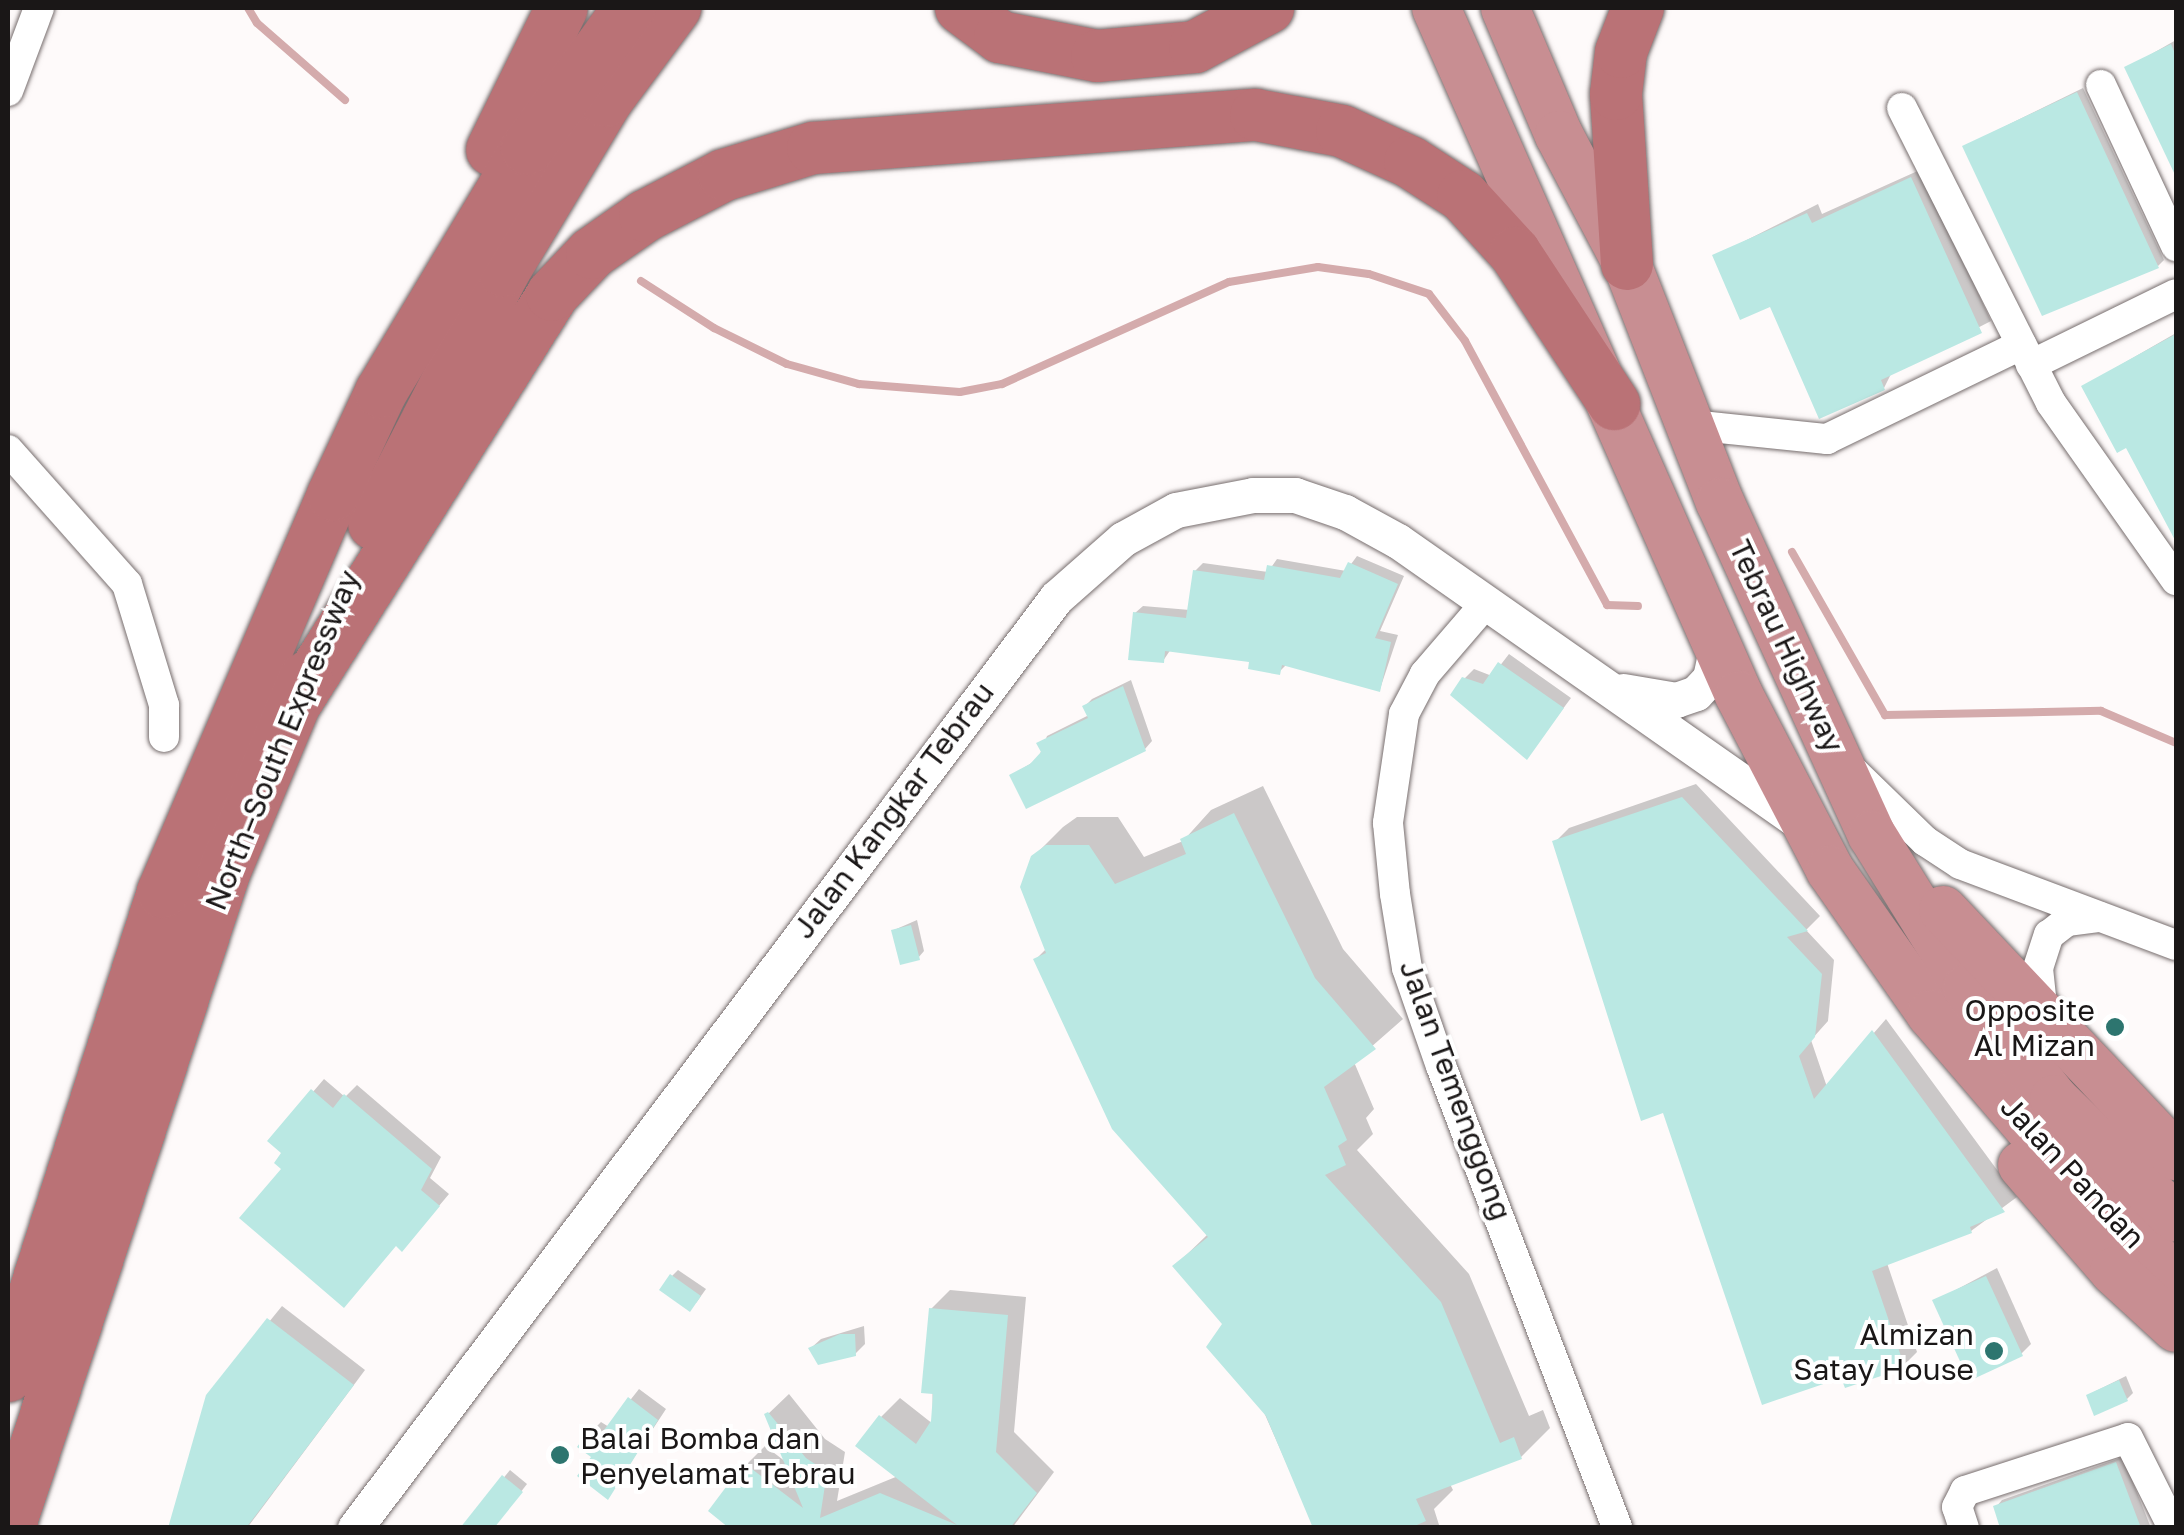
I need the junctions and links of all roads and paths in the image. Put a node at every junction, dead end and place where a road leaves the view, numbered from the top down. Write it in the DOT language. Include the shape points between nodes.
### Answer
graph roads {
  1 [pos="40,8"];
  2 [pos="562,8"];
  3 [pos="629,8"];
  4 [pos="675,8"];
  5 [pos="962,8"];
  6 [pos="1268,8"];
  7 [pos="1436,8"];
  8 [pos="1505,8"];
  9 [pos="1638,8"];
  10 [pos="2101,84"];
  11 [pos="8,91"];
  12 [pos="1902,108"];
  13 [pos="2176,246"];
  14 [pos="1627,264"];
  15 [pos="2176,294"];
  16 [pos="2026,355"];
  17 [pos="382,392"];
  18 [pos="1614,404"];
  19 [pos="1731,429"];
  20 [pos="8,450"];
  21 [pos="2174,573"];
  22 [pos="1486,603"];
  23 [pos="1717,645"];
  24 [pos="1598,683"];
  25 [pos="293,707"];
  26 [pos="164,737"];
  27 [pos="1838,755"];
  28 [pos="1872,835"];
  29 [pos="1819,849"];
  30 [pos="2103,918"];
  31 [pos="2176,945"];
  32 [pos="2044,1018"];
  33 [pos="2176,1156"];
  34 [pos="2176,1218"];
  35 [pos="2176,1279"];
  36 [pos="2176,1328"];
  37 [pos="8,1376"];
  38 [pos="10,1528"];
  39 [pos="355,1528"];
  40 [pos="1617,1528"];
  41 [pos="1964,1528"];
  42 [pos="2173,1528"];
  1 -- 11 [label="street"];
  2 -- 17 [label="highway"];
  3 -- 17 [label="highway, North–South Expressway" via="526,149"];
  4 -- 25 [label="highway, North–South Expressway" via="606,101 504,271 350,570"];
  5 -- 6 [label="highway" via="1000,37 1097,56 1194,47"];
  7 -- 18 [label="highway, Tebrau Highway"];
  8 -- 14 [label="highway, Tebrau Highway" via="1559,136"];
  9 -- 14 [label="highway" via="1621,52 1616,94"];
  10 -- 13 [label="street"];
  12 -- 16 [label="street"];
  14 -- 19 [label="highway, Tebrau Highway"];
  15 -- 16 [label="street"];
  16 -- 19 [label="street" via="1827,439"];
  16 -- 21 [label="street" via="2101,480"];
  17 -- 37 [label="highway, North–South Expressway" via="163,892"];
  18 -- 23 [label="highway, Tebrau Highway"];
  18 -- 25 [label="highway" via="1515,253 1462,196 1410,162 1342,131 1256,115 813,148 724,176 645,216 592,253 552,295"];
  19 -- 27 [label="highway, Tebrau Highway"];
  20 -- 26 [label="street" via="127,584 164,705"];
  22 -- 24 [label="street, Jalan Kangkar Tebrau"];
  22 -- 39 [label="street, Jalan Kangkar Tebrau" via="1398,541 1295,495 1253,495 1176,510 1123,539 1056,598 954,726"];
  22 -- 40 [label="street, Jalan Temenggong" via="1425,674 1404,714 1388,823 1395,894 1408,968 1430,1034"];
  23 -- 24 [label="street, Jalan Kangkar Tebrau" via="1710,678 1676,700"];
  23 -- 29 [label="highway, Tebrau Highway"];
  24 -- 29 [label="street, Jalan Kangkar Tebrau"];
  25 -- 38 [label="highway, North–South Expressway" via="224,873"];
  27 -- 28 [label="highway, Tebrau Highway"];
  27 -- 30 [label="street" via="1900,819 1960,864"];
  28 -- 32 [label="highway"];
  28 -- 34 [label="highway, Tebrau Highway" via="1967,988 2043,1085"];
  29 -- 35 [label="highway, Jalan Pandan" via="1931,1014 2041,1142"];
  29 -- 36 [label="highway" via="1873,961 1972,1104 2114,1271"];
  30 -- 31 [label="street"];
  30 -- 32 [label="street" via="2067,921 2049,935 2038,968"];
  32 -- 33 [label="highway"];
  41 -- 42 [label="street" via="1957,1508 1965,1492 2128,1438"];
}
